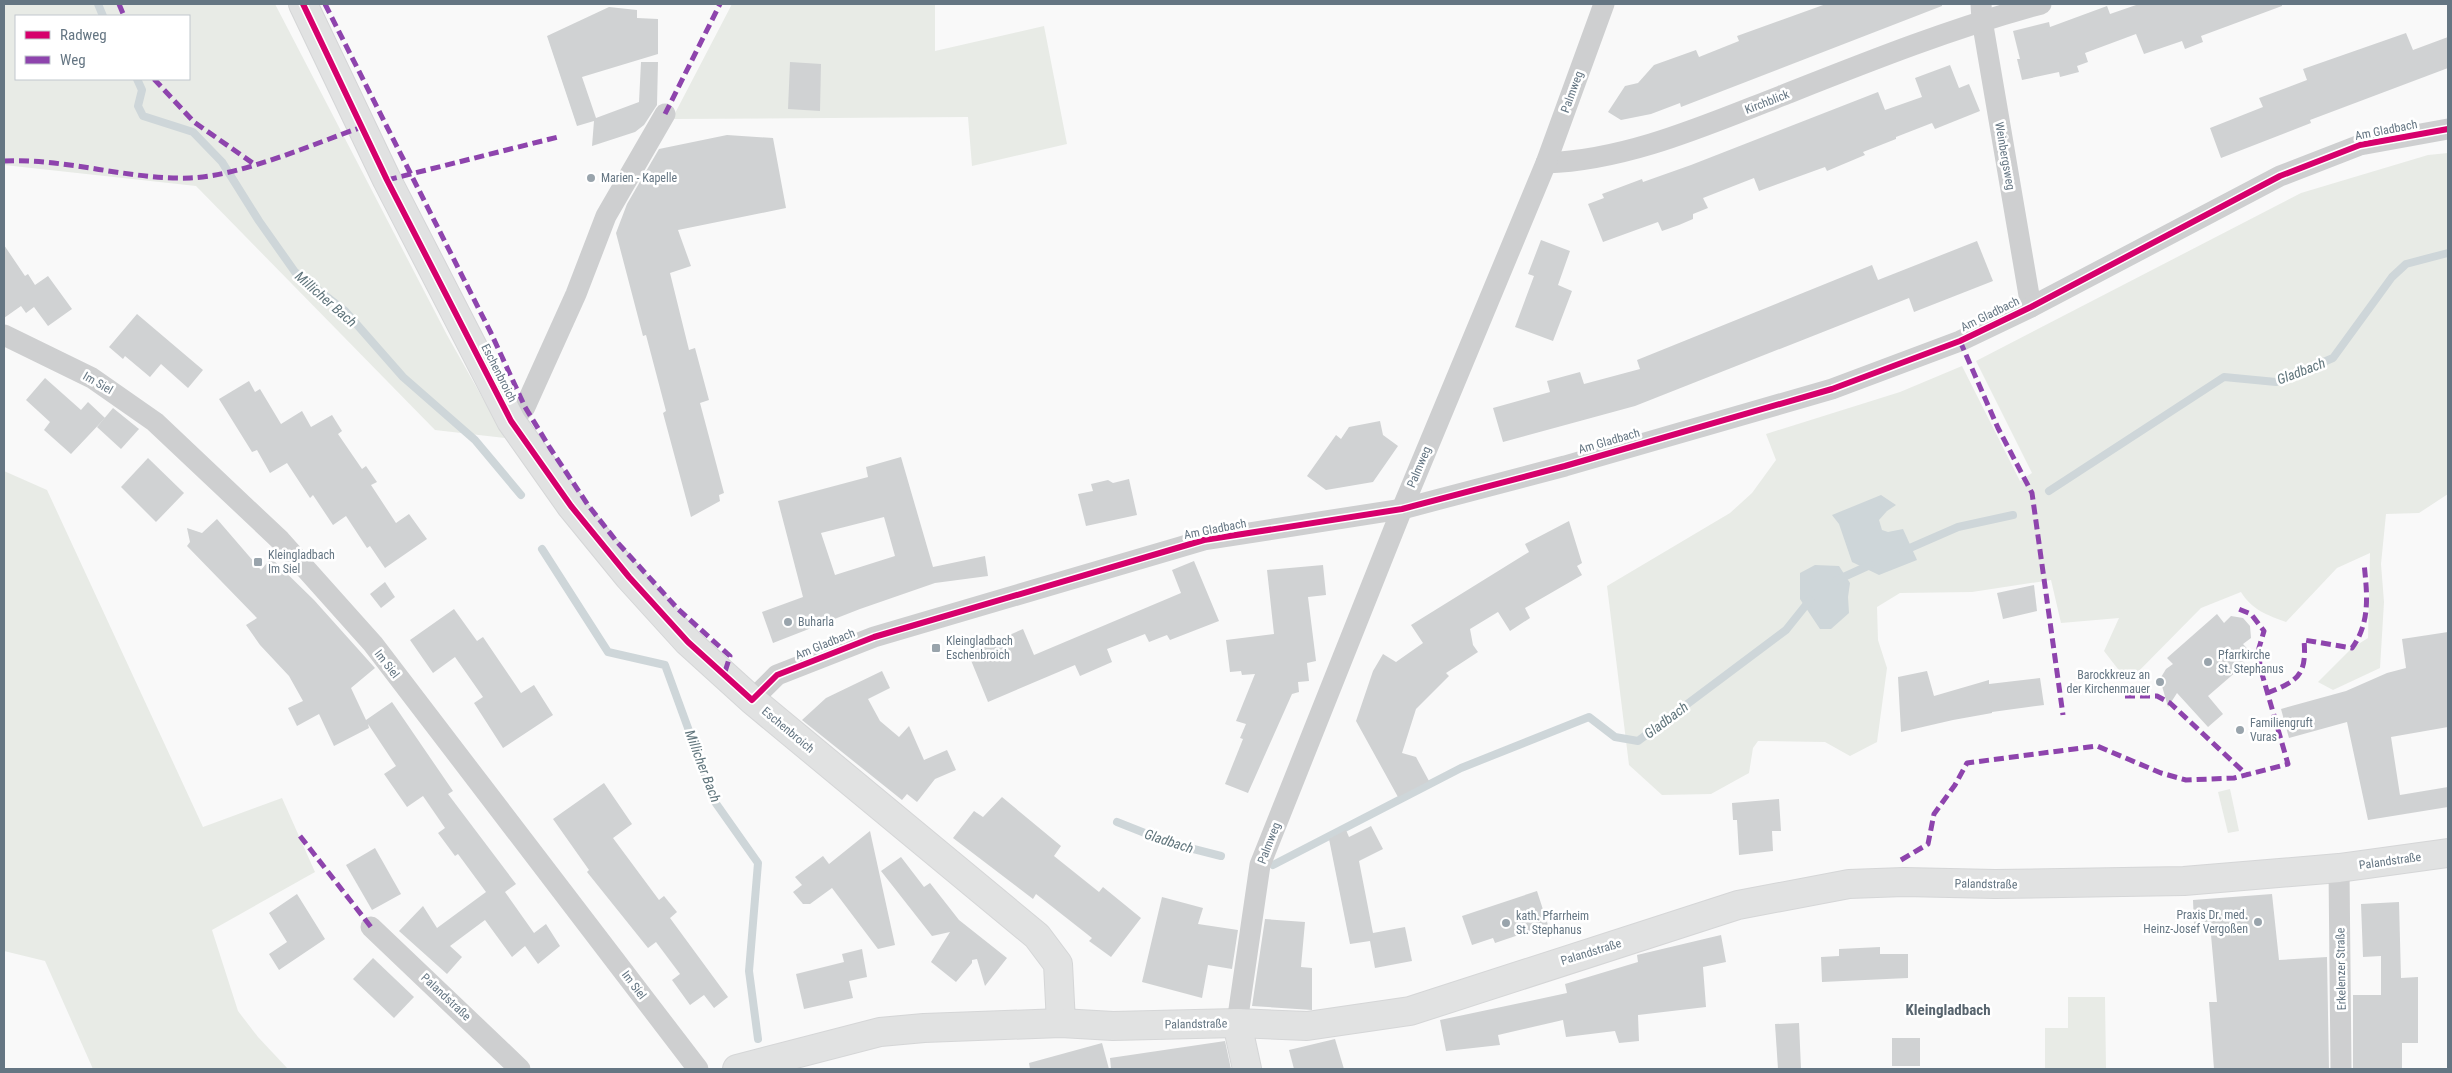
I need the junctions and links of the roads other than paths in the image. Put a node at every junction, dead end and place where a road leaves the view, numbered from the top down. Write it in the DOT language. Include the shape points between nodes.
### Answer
graph roads {
  1 [pos="303,4"];
  2 [pos="1604,4"];
  3 [pos="2041,4"];
  4 [pos="1981,12"];
  5 [pos="665,114"];
  6 [pos="2448,129"];
  7 [pos="1546,162"];
  8 [pos="2031,307"];
  9 [pos="4,335"];
  10 [pos="511,420"];
  11 [pos="1402,509"];
  12 [pos="752,700"];
  13 [pos="2448,853"];
  14 [pos="2339,868"];
  15 [pos="370,927"];
  16 [pos="1061,1023"];
  17 [pos="1237,1023"];
  18 [pos="520,1069"];
  19 [pos="698,1069"];
  20 [pos="737,1069"];
  21 [pos="1247,1069"];
  22 [pos="2341,1069"];
  1 -- 10 [label="main road, Eschenbroich" via="387,180"];
  2 -- 7 [label="street, Palmweg"];
  3 -- 4 [label="street, Kirchblick"];
  4 -- 7 [label="street, Kirchblick" via="1918,42 1676,137 1575,162"];
  4 -- 8 [label="street, Weinbergsweg"];
  5 -- 10 [label="street, Eschenbroich" via="606,216 530,398"];
  6 -- 8 [label="street, Am Gladbach" via="2360,145 2280,176"];
  7 -- 11 [label="street, Palmweg"];
  8 -- 11 [label="street, Am Gladbach" via="1960,341 1832,389"];
  9 -- 19 [label="street, Im Siel" via="92,378 155,422 280,540 373,644"];
  10 -- 12 [label="main road, Eschenbroich" via="571,506 629,577 688,642"];
  11 -- 12 [label="street, Am Gladbach" via="1204,540 936,618 874,637 776,675"];
  11 -- 17 [label="street, Palmweg" via="1260,865"];
  12 -- 16 [label="main road, Eschenbroich" via="1037,936 1058,964"];
  13 -- 14 [label="main road, Palandstraße"];
  14 -- 17 [label="main road, Palandstraße" via="2184,881 1849,884 1738,905 1410,1011 1308,1026"];
  14 -- 22 [label="street, Erkelenzer Straße"];
  15 -- 18 [label="street, Palandstraße"];
  16 -- 17 [label="main road, Palandstraße" via="1113,1026"];
  16 -- 20 [label="main road, Palandstraße" via="880,1032"];
  17 -- 21 [label="main road"];
}
